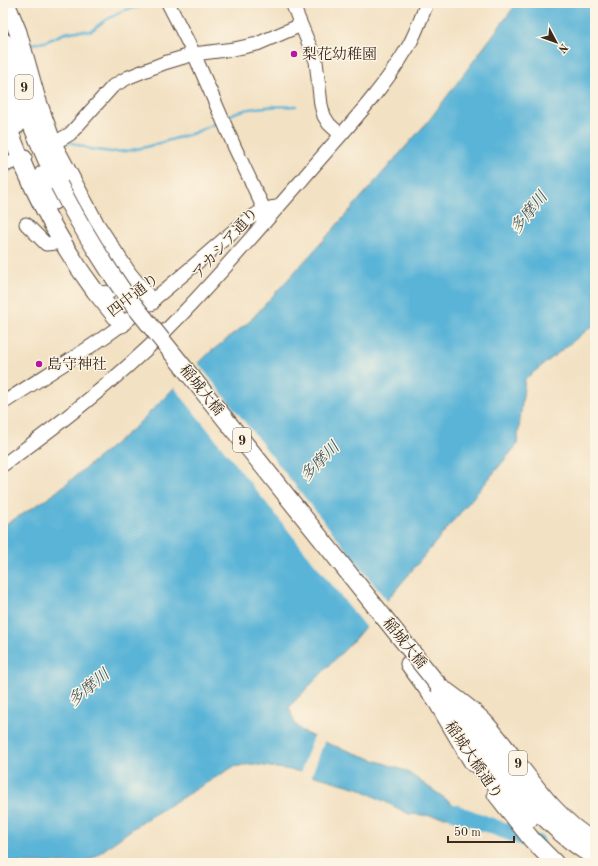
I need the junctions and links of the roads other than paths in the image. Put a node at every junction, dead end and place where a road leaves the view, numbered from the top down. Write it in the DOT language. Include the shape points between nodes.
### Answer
graph roads {
  1 [pos="6,3"];
  2 [pos="168,3"];
  3 [pos="292,3"];
  4 [pos="427,3"];
  5 [pos="3,19"];
  6 [pos="301,25"];
  7 [pos="3,41"];
  8 [pos="194,54"];
  9 [pos="3,62"];
  10 [pos="3,87"];
  11 [pos="3,113"];
  12 [pos="341,135"];
  13 [pos="39,155"];
  14 [pos="3,166"];
  15 [pos="277,207"];
  16 [pos="264,209"];
  17 [pos="26,224"];
  18 [pos="61,240"];
  19 [pos="128,274"];
  20 [pos="96,292"];
  21 [pos="151,302"];
  22 [pos="122,324"];
  23 [pos="3,403"];
  24 [pos="3,465"];
  25 [pos="434,688"];
  26 [pos="466,750"];
  27 [pos="595,842"];
  28 [pos="595,856"];
  29 [pos="555,863"];
  30 [pos="583,863"];
  1 -- 13 [label="main road" via="18,32 36,96"];
  2 -- 8 [label="street"];
  3 -- 6 [label="street"];
  4 -- 12 [label="street, アカシア通り" via="409,45 392,72"];
  5 -- 13 [label="main road, 9" via="31,112"];
  6 -- 8 [label="street" via="257,44"];
  6 -- 12 [label="street" via="316,61 324,116"];
  7 -- 13 [label="main road, 9"];
  8 -- 13 [label="street" via="164,63 113,86 70,134"];
  8 -- 16 [label="street"];
  9 -- 13 [label="main road, 9" via="20,115"];
  10 -- 13 [label="main road, 9" via="14,118"];
  11 -- 13 [label="main road"];
  12 -- 15 [label="street, アカシア通り"];
  13 -- 14 [label="street"];
  13 -- 18 [label="main road" via="43,207"];
  13 -- 19 [label="main road" via="96,225"];
  13 -- 25 [label="main road, 稲城大橋 / 9, bridge" via="103,263 125,294"];
  13 -- 25 [label="main road, 稲城大橋 / 9" via="54,201 117,299"];
  15 -- 16 [label="street, 四中通り"];
  15 -- 24 [label="street, アカシア通り" via="185,312 147,348 44,436"];
  16 -- 21 [label="street, 四中通り" via="240,226"];
  17 -- 18 [label="street" via="46,244"];
  18 -- 20 [label="main road"];
  19 -- 20 [label="street" via="123,283 108,293"];
  19 -- 21 [label="main road"];
  20 -- 22 [label="main road"];
  21 -- 22 [label="street, 四中通り"];
  22 -- 23 [label="street, 四中通り"];
  25 -- 26 [label="main road, 稲城大橋通り / 9"];
  25 -- 27 [label="main road, 稲城大橋通り / 9" via="478,716 553,807 569,824"];
  25 -- 28 [label="highway" via="538,811 579,847"];
  26 -- 29 [label="main road, 稲城大橋通り / 9" via="524,830"];
  26 -- 30 [label="highway" via="500,789 554,842"];
}
